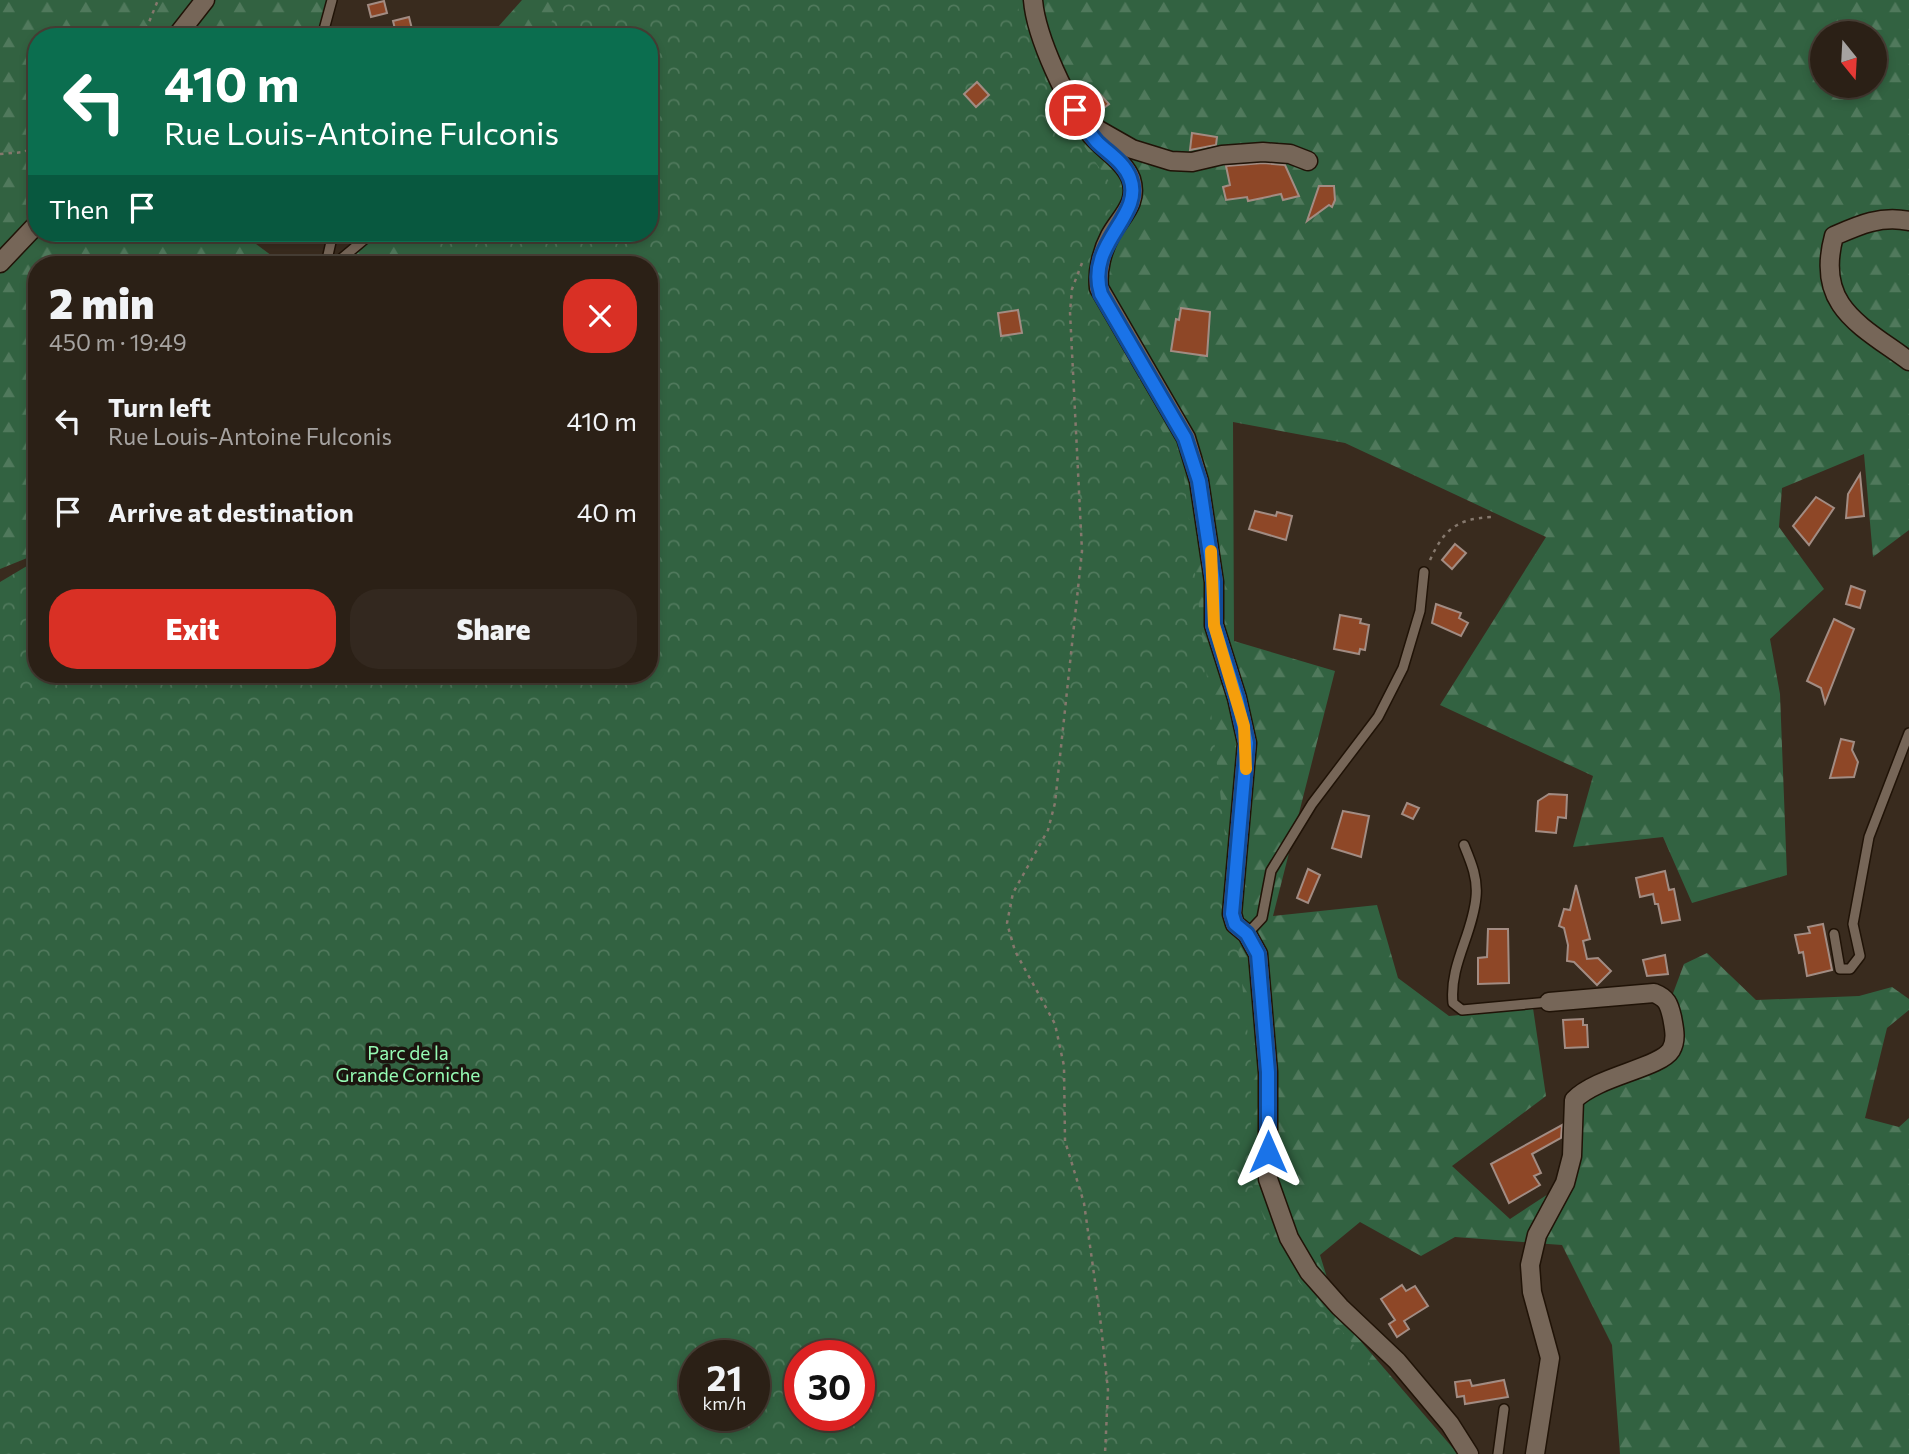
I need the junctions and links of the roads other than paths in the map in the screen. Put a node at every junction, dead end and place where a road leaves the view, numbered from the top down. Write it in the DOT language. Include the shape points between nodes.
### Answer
graph roads {
  1 [pos="205,0"];
  2 [pos="332,0"];
  3 [pos="1033,0"];
  4 [pos="183,28"];
  5 [pos="324,28"];
  6 [pos="1084,126"];
  7 [pos="1308,161"];
  8 [pos="1909,221"];
  9 [pos="28,233"];
  10 [pos="361,242"];
  11 [pos="345,256"];
  12 [pos="0,263"];
  13 [pos="1909,360"];
  14 [pos="1424,572"];
  15 [pos="1909,733"];
  16 [pos="1465,845"];
  17 [pos="1247,934"];
  18 [pos="1834,934"];
  19 [pos="1549,1002"];
  20 [pos="1504,1409"];
  21 [pos="1469,1454"];
  22 [pos="1498,1454"];
  23 [pos="1535,1454"];
  1 -- 4 [label="street"];
  2 -- 5 [label="lane"];
  3 -- 6 [label="street" via="1049,52"];
  6 -- 7 [label="street" via="1094,125 1132,149 1171,161 1263,152"];
  6 -- 17 [label="street" via="1127,171 1133,189 1130,206 1110,235 1101,260 1101,294 1180,428 1199,481 1214,582 1214,625 1247,743 1232,914 1235,924"];
  8 -- 13 [label="street" via="1868,221 1834,236 1828,259 1845,314"];
  9 -- 12 [label="street"];
  10 -- 11 [label="lane"];
  14 -- 17 [label="lane" via="1420,611 1403,668 1378,717 1312,804 1271,871 1262,918"];
  15 -- 18 [label="lane" via="1869,837 1853,923 1860,956 1850,969 1840,969"];
  16 -- 19 [label="lane" via="1475,872 1476,899 1451,984 1453,1003 1462,1010"];
  17 -- 21 [label="street" via="1258,954 1267,1058 1268,1179 1290,1238 1309,1272 1397,1361"];
  19 -- 23 [label="street" via="1654,993 1669,1004 1675,1032 1671,1049 1661,1058 1596,1083 1574,1100 1573,1144 1565,1183 1537,1235 1530,1265 1532,1292 1550,1358"];
  20 -- 22 [label="lane"];
}
